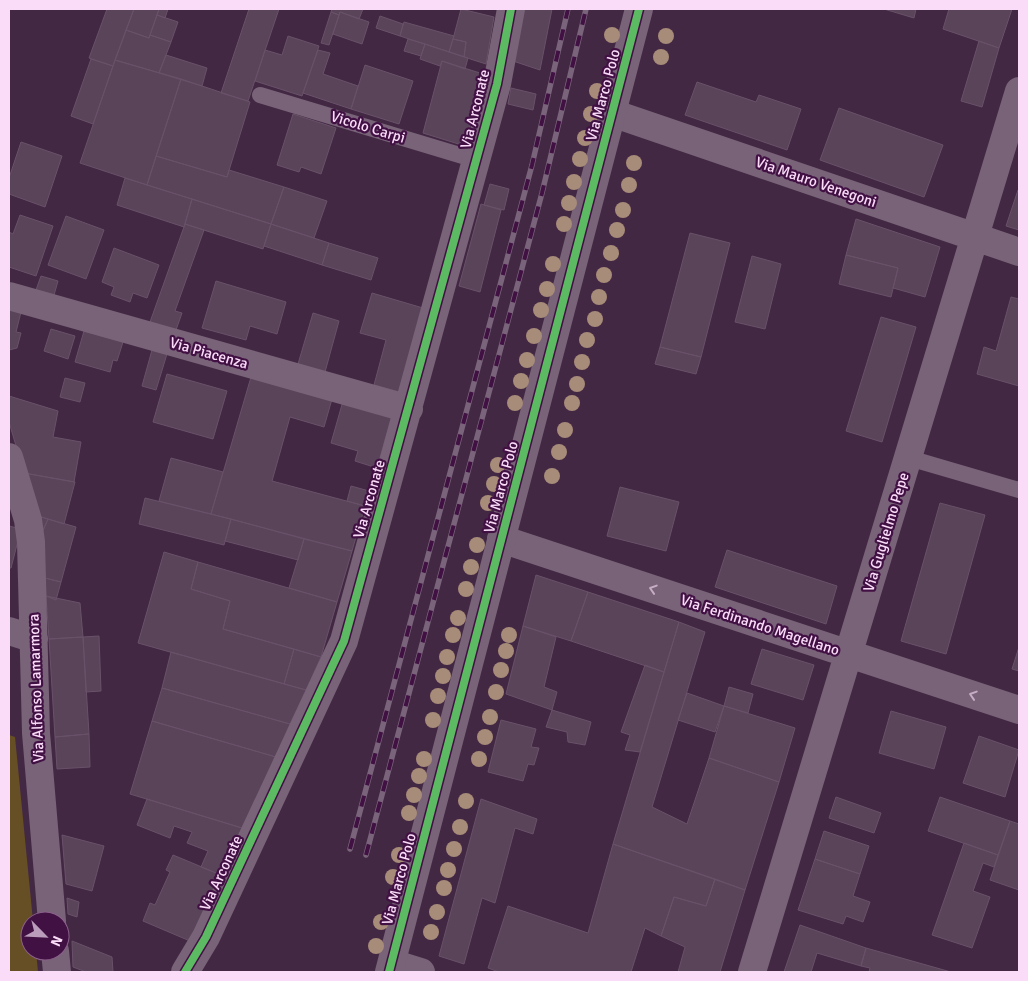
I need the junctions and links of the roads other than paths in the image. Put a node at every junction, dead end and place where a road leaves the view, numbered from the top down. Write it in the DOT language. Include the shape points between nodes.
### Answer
graph roads {
  1 [pos="511,9"];
  2 [pos="639,9"];
  3 [pos="1019,91"];
  4 [pos="260,94"];
  5 [pos="612,113"];
  6 [pos="476,160"];
  7 [pos="975,237"];
  8 [pos="1019,252"];
  9 [pos="9,296"];
  10 [pos="409,409"];
  11 [pos="9,457"];
  12 [pos="909,458"];
  13 [pos="1019,490"];
  14 [pos="501,539"];
  15 [pos="21,635"];
  16 [pos="849,654"];
  17 [pos="1019,710"];
  18 [pos="51,911"];
  19 [pos="390,968"];
  20 [pos="185,972"];
  21 [pos="421,972"];
  22 [pos="752,972"];
  1 -- 6 [label="street, Via Arconate"];
  2 -- 5 [label="street, Via Marco Polo"];
  3 -- 7 [label="street, Via Guglielmo Pepe"];
  4 -- 6 [label="lane, Vicolo Carpi"];
  5 -- 7 [label="street, Via Mauro Venegoni"];
  5 -- 14 [label="street, Via Marco Polo"];
  6 -- 10 [label="street, Via Arconate"];
  7 -- 8 [label="street, Via Mauro Venegoni"];
  7 -- 12 [label="street, Via Guglielmo Pepe"];
  9 -- 10 [label="street, Via Piacenza"];
  10 -- 20 [label="street, Via Arconate" via="339,654 210,929"];
  11 -- 15 [label="street, Via Alfonso Lamarmora" via="30,531"];
  12 -- 13 [label="lane"];
  12 -- 16 [label="street, Via Guglielmo Pepe"];
  16 -- 14 [label="street, Via Ferdinando Magellano, one-way"];
  14 -- 19 [label="street, Via Marco Polo"];
  15 -- 18 [label="street, Via Alfonso Lamarmora" via="36,733"];
  17 -- 16 [label="street, Via Ferdinando Magellano, one-way"];
  16 -- 22 [label="street, Via Guglielmo Pepe"];
  19 -- 21 [label="street"];
}
